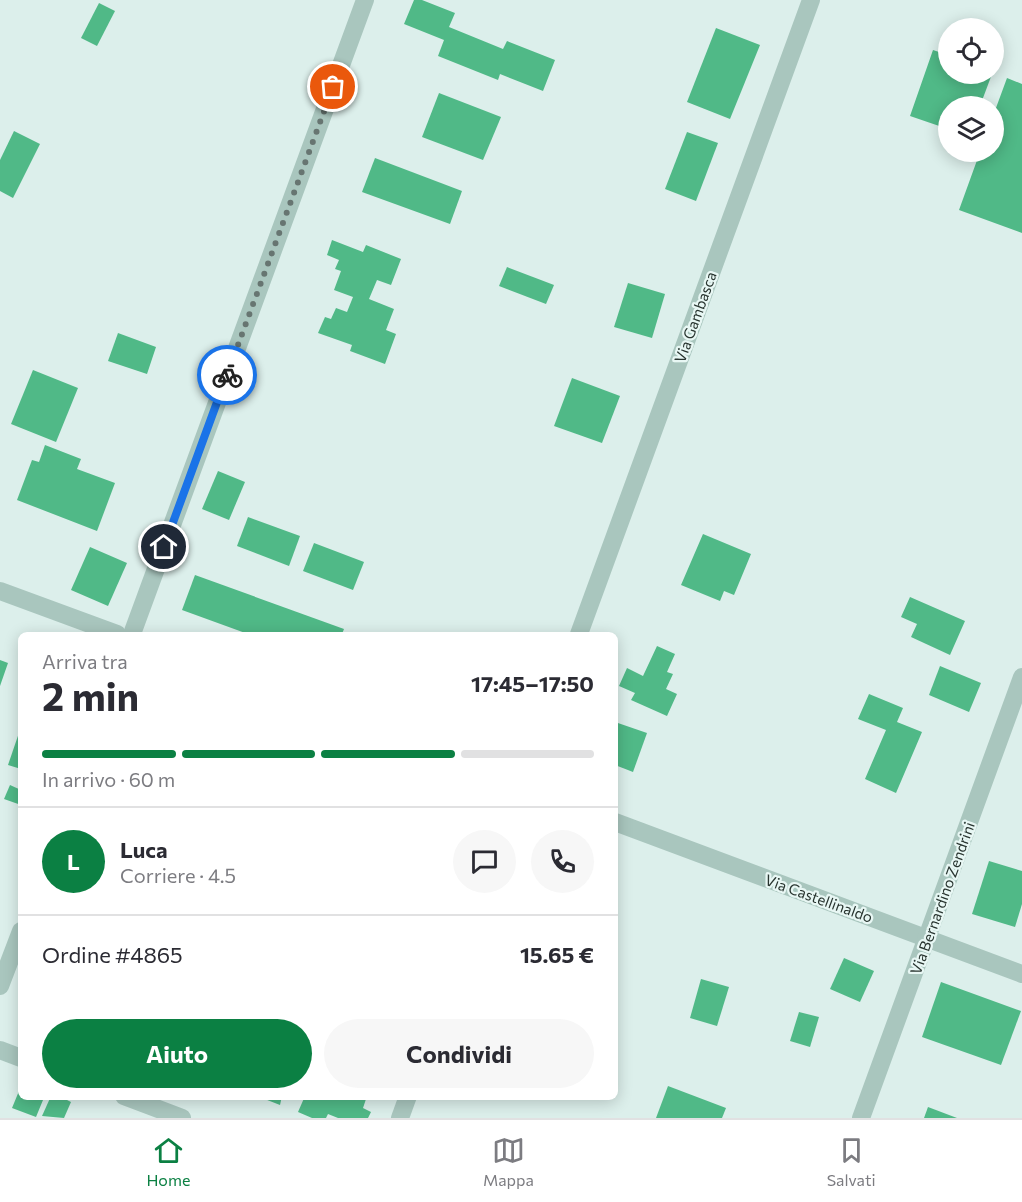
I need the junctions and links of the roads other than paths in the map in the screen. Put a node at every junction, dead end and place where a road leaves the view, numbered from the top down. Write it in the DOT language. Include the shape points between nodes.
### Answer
graph roads {
  1 [pos="365,0"];
  2 [pos="811,0"];
  3 [pos="0,591"];
  4 [pos="112,632"];
  5 [pos="133,632"];
  6 [pos="580,632"];
  7 [pos="1022,677"];
  8 [pos="618,823"];
  9 [pos="18,938"];
  10 [pos="927,938"];
  11 [pos="1022,974"];
  12 [pos="0,986"];
  13 [pos="0,1050"];
  14 [pos="18,1057"];
  15 [pos="135,1100"];
  16 [pos="407,1100"];
  17 [pos="182,1118"];
  18 [pos="400,1118"];
  19 [pos="861,1118"];
  1 -- 5 [label="street"];
  2 -- 6 [label="street, Via Gambasca"];
  3 -- 4 [label="street"];
  7 -- 10 [label="street, Via Bernardino Zendrini"];
  8 -- 10 [label="street, Via Castellinaldo"];
  9 -- 12 [label="street"];
  10 -- 11 [label="street, Via Castellinaldo"];
  10 -- 19 [label="street, Via Bernardino Zendrini"];
  13 -- 14 [label="street"];
  15 -- 17 [label="street"];
  16 -- 18 [label="street"];
}
